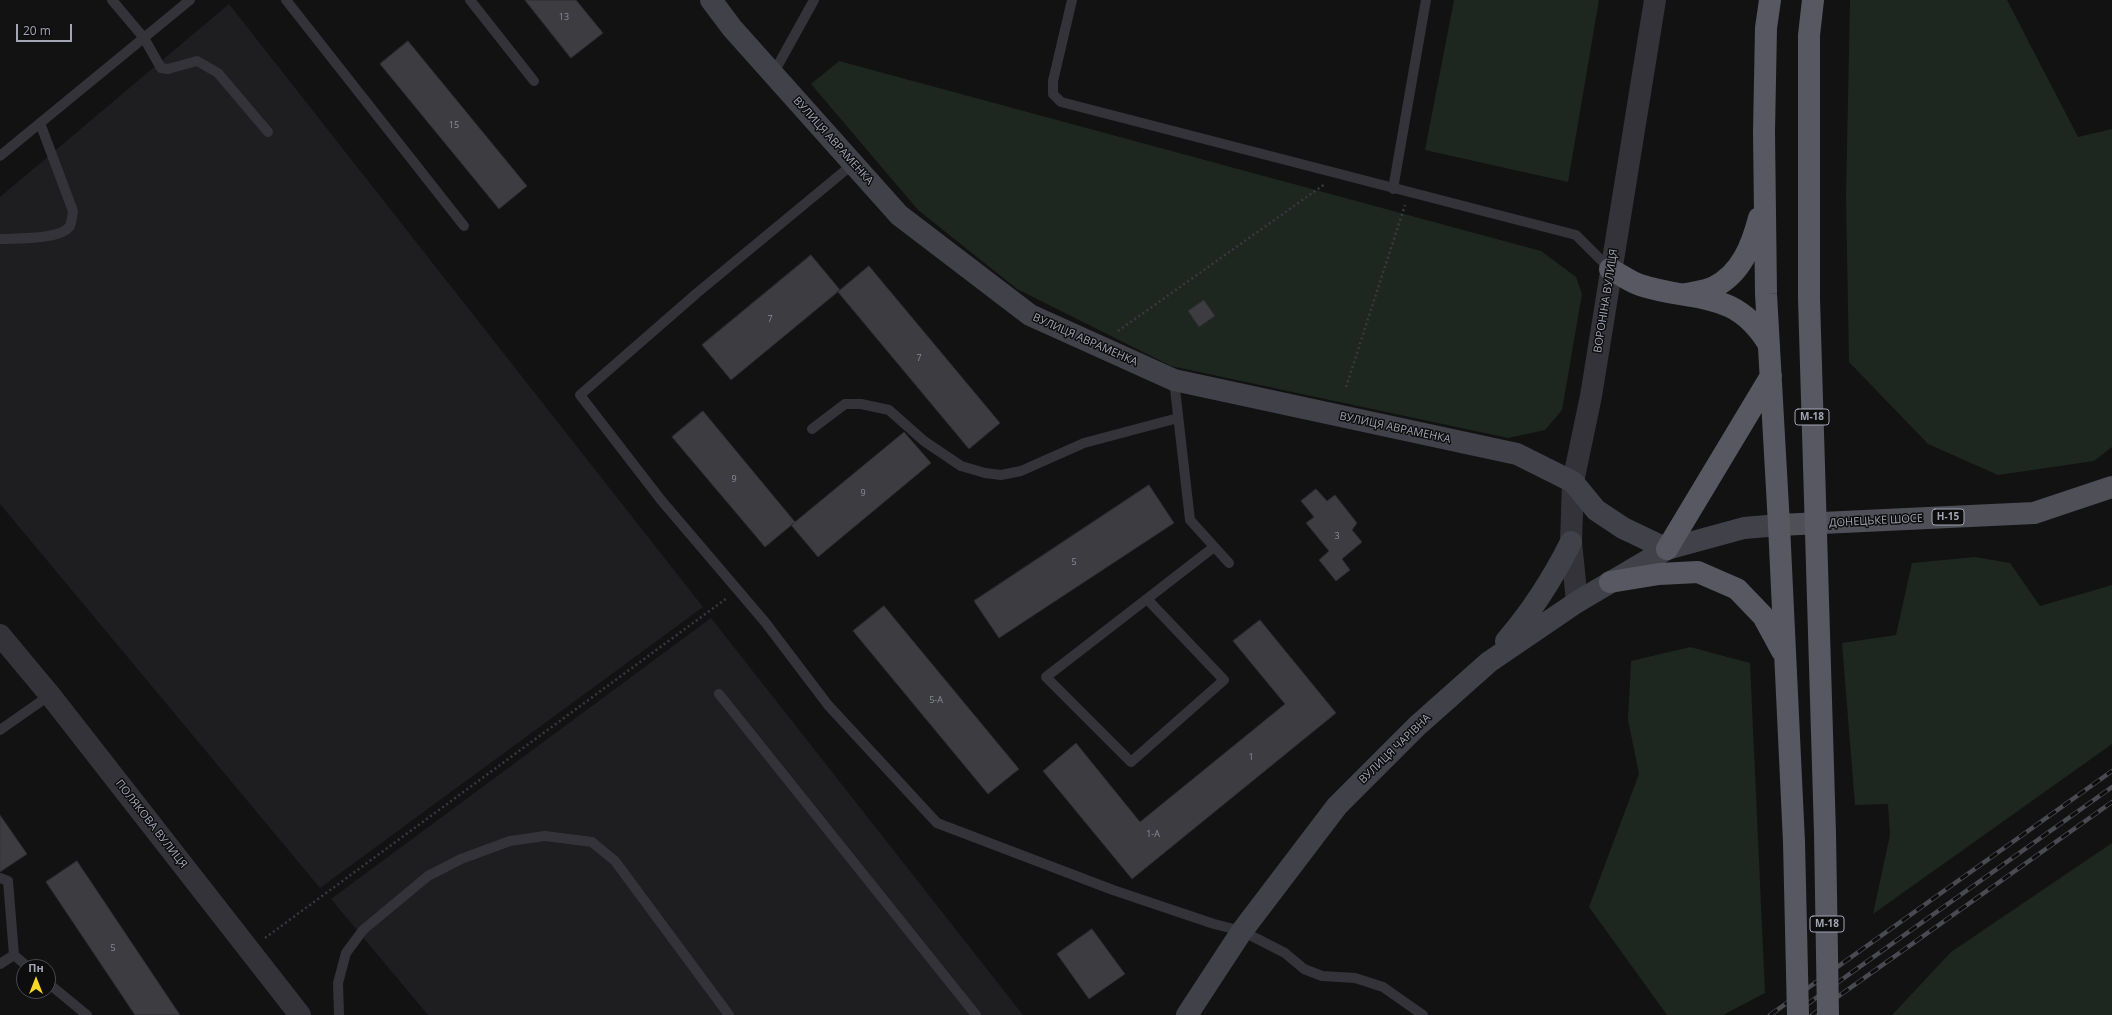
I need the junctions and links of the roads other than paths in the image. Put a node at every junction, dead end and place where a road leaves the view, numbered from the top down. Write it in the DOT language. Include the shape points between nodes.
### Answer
graph roads {
  1 [pos="112,0"];
  2 [pos="190,0"];
  3 [pos="286,0"];
  4 [pos="470,0"];
  5 [pos="710,0"];
  6 [pos="814,0"];
  7 [pos="1072,0"];
  8 [pos="1426,0"];
  9 [pos="1655,0"];
  10 [pos="1770,0"];
  11 [pos="1812,0"];
  12 [pos="144,38"];
  13 [pos="773,74"];
  14 [pos="534,81"];
  15 [pos="40,124"];
  16 [pos="268,132"];
  17 [pos="0,156"];
  18 [pos="853,164"];
  19 [pos="1393,189"];
  20 [pos="1765,192"];
  21 [pos="464,226"];
  22 [pos="0,239"];
  23 [pos="1610,269"];
  24 [pos="1681,295"];
  25 [pos="1769,345"];
  26 [pos="1772,376"];
  27 [pos="1174,380"];
  28 [pos="1178,418"];
  29 [pos="812,429"];
  30 [pos="1573,482"];
  31 [pos="2112,487"];
  32 [pos="1816,524"];
  33 [pos="1779,525"];
  34 [pos="1571,542"];
  35 [pos="1214,547"];
  36 [pos="1667,549"];
  37 [pos="1229,563"];
  38 [pos="1610,582"];
  39 [pos="1147,599"];
  40 [pos="1577,602"];
  41 [pos="0,635"];
  42 [pos="1784,654"];
  43 [pos="1489,662"];
  44 [pos="719,694"];
  45 [pos="50,695"];
  46 [pos="0,730"];
  47 [pos="0,878"];
  48 [pos="1242,931"];
  49 [pos="14,955"];
  50 [pos="19,959"];
  51 [pos="0,964"];
  52 [pos="56,990"];
  53 [pos="87,1015"];
  54 [pos="300,1015"];
  55 [pos="339,1015"];
  56 [pos="730,1015"];
  57 [pos="976,1015"];
  58 [pos="1187,1015"];
  59 [pos="1423,1015"];
  60 [pos="1798,1015"];
  61 [pos="1828,1015"];
  1 -- 12 [label="lane"];
  2 -- 12 [label="lane"];
  3 -- 21 [label="lane"];
  4 -- 14 [label="lane"];
  5 -- 13 [label="main road, ВУЛИЦЯ АВРАМЕНКА"];
  6 -- 13 [label="lane"];
  7 -- 19 [label="lane" via="1053,81 1053,94 1061,102"];
  8 -- 19 [label="lane"];
  9 -- 23 [label="street, ВОРОНІНА ВУЛИЦЯ"];
  10 -- 20 [label="highway, М-18" via="1766,36"];
  11 -- 32 [label="highway, М-18" via="1809,43 1809,300"];
  12 -- 15 [label="lane"];
  12 -- 16 [label="lane" via="161,68 168,69 197,61 218,73"];
  13 -- 18 [label="main road, ВУЛИЦЯ АВРАМЕНКА"];
  15 -- 17 [label="lane"];
  15 -- 22 [label="lane" via="73,210 72,219 69,227 56,235"];
  18 -- 27 [label="main road, ВУЛИЦЯ АВРАМЕНКА" via="899,215 1030,315"];
  18 -- 48 [label="lane" via="697,293 580,395 661,500 765,622 828,705 937,823 1113,890"];
  19 -- 23 [label="lane" via="1576,235"];
  20 -- 24 [label="highway" via="1754,240 1740,266 1714,287"];
  20 -- 25 [label="highway, М-18"];
  23 -- 24 [label="highway" via="1640,285"];
  23 -- 30 [label="street, ВОРОНІНА ВУЛИЦЯ" via="1591,396"];
  24 -- 25 [label="highway" via="1724,303 1745,315 1759,329"];
  25 -- 26 [label="highway, М-18"];
  26 -- 33 [label="highway, М-18"];
  26 -- 36 [label="highway"];
  27 -- 28 [label="lane"];
  27 -- 30 [label="main road, ВУЛИЦЯ АВРАМЕНКА" via="1517,454"];
  28 -- 29 [label="lane" via="1084,443 1021,471 1001,474 985,473 962,466 924,441 889,410 861,404 845,404"];
  28 -- 35 [label="lane" via="1190,520"];
  30 -- 34 [label="street, ВОРОНІНА ВУЛИЦЯ"];
  30 -- 36 [label="main road" via="1596,510 1623,528"];
  31 -- 32 [label="main road, ДОНЕЦЬКЕ ШОСЕ / Н-15" via="2034,513"];
  32 -- 33 [label="main road, ДОНЕЦЬКЕ ШОСЕ / Н-15"];
  32 -- 61 [label="highway, М-18, bridge"];
  33 -- 36 [label="main road, ВУЛИЦЯ ЧАРІВНА" via="1744,528"];
  33 -- 42 [label="highway, М-18"];
  34 -- 40 [label="street, ВОРОНІНА ВУЛИЦЯ"];
  34 -- 43 [label="main road" via="1557,570 1532,608"];
  35 -- 37 [label="lane"];
  35 -- 39 [label="lane"];
  36 -- 38 [label="main road, ВУЛИЦЯ ЧАРІВНА"];
  38 -- 40 [label="main road, ВУЛИЦЯ ЧАРІВНА"];
  38 -- 42 [label="highway" via="1660,574 1698,572 1738,588 1763,616"];
  39 -- 39 [label="lane" via="1046,677 1131,762 1224,680"];
  40 -- 43 [label="main road, ВУЛИЦЯ ЧАРІВНА"];
  41 -- 45 [label="street, ПОЛЯКОВА ВУЛИЦЯ"];
  42 -- 60 [label="highway, М-18, bridge" via="1794,842"];
  43 -- 48 [label="main road, ВУЛИЦЯ ЧАРІВНА" via="1417,726 1338,806"];
  44 -- 57 [label="lane"];
  45 -- 46 [label="lane"];
  45 -- 54 [label="street, ПОЛЯКОВА ВУЛИЦЯ"];
  47 -- 49 [label="lane" via="8,881"];
  48 -- 58 [label="main road, ВУЛИЦЯ ЧАРІВНА"];
  48 -- 59 [label="lane" via="1284,953 1304,969 1322,976 1355,978 1383,987"];
  49 -- 50 [label="lane"];
  49 -- 51 [label="lane"];
  52 -- 53 [label="lane"];
  55 -- 56 [label="lane" via="338,983 346,953 363,930 428,876 461,859 510,841 545,836 592,842 615,862"];
}
